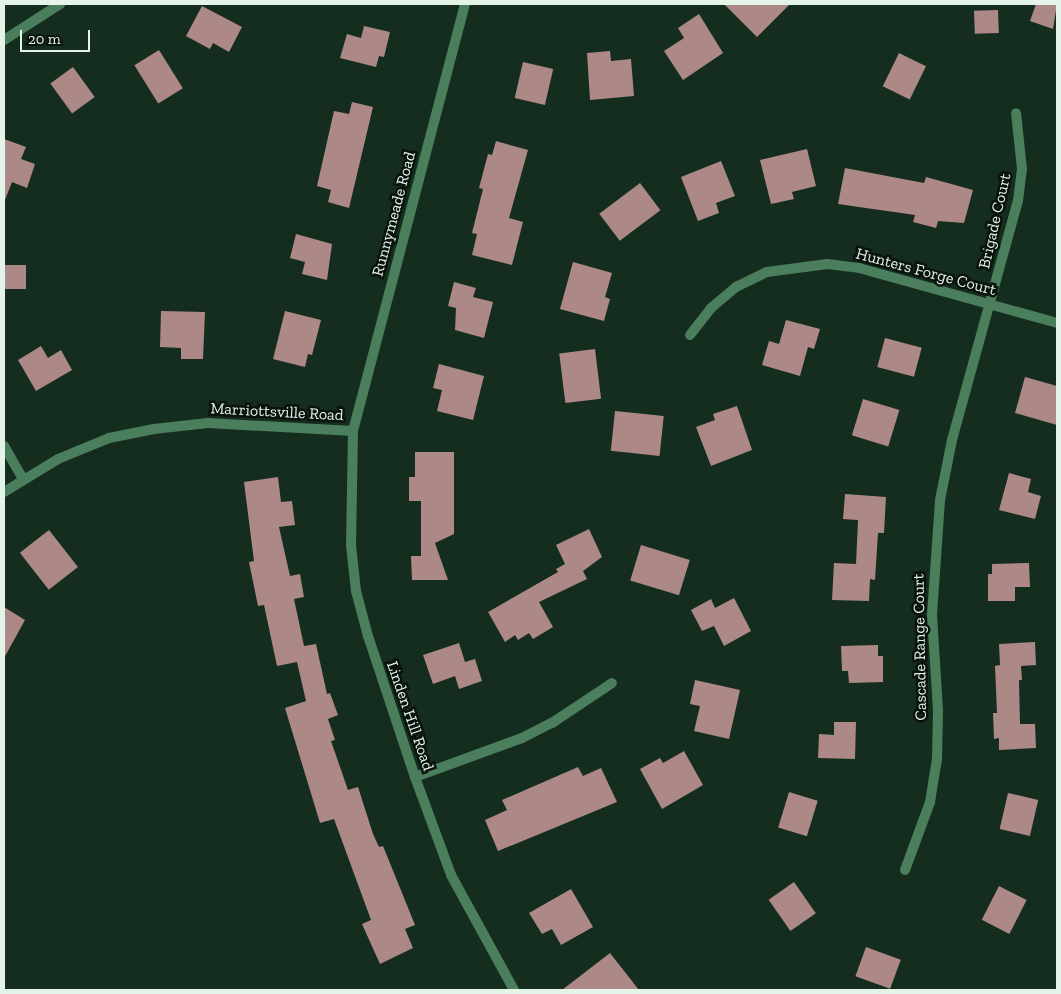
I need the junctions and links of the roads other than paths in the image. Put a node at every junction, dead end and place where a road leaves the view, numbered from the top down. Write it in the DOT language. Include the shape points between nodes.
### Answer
graph roads {
  1 [pos="60,4"];
  2 [pos="465,4"];
  3 [pos="4,40"];
  4 [pos="1016,113"];
  5 [pos="990,305"];
  6 [pos="1057,323"];
  7 [pos="690,335"];
  8 [pos="353,431"];
  9 [pos="4,446"];
  10 [pos="23,479"];
  11 [pos="4,492"];
  12 [pos="612,683"];
  13 [pos="415,777"];
  14 [pos="905,870"];
  15 [pos="514,990"];
  1 -- 3 [label="street"];
  2 -- 8 [label="street, Runnymeade Road"];
  4 -- 5 [label="street, Brigade Court" via="1022,169 1018,202"];
  5 -- 6 [label="street, Hunters Forge Court"];
  5 -- 7 [label="street, Hunters Forge Court" via="859,268 827,264 793,267 767,272 736,287 711,308"];
  5 -- 14 [label="street, Cascade Range Court" via="952,440 940,500 932,615 938,710 936,758 930,802"];
  8 -- 10 [label="street, Marriottsville Road" via="208,423 154,429 109,438"];
  8 -- 13 [label="street, Linden Hill Road" via="351,545 356,591"];
  9 -- 10 [label="street"];
  10 -- 11 [label="street, Marriottsville Road"];
  12 -- 13 [label="street" via="544,727"];
  13 -- 15 [label="street, Linden Hill Road" via="451,875"];
}
